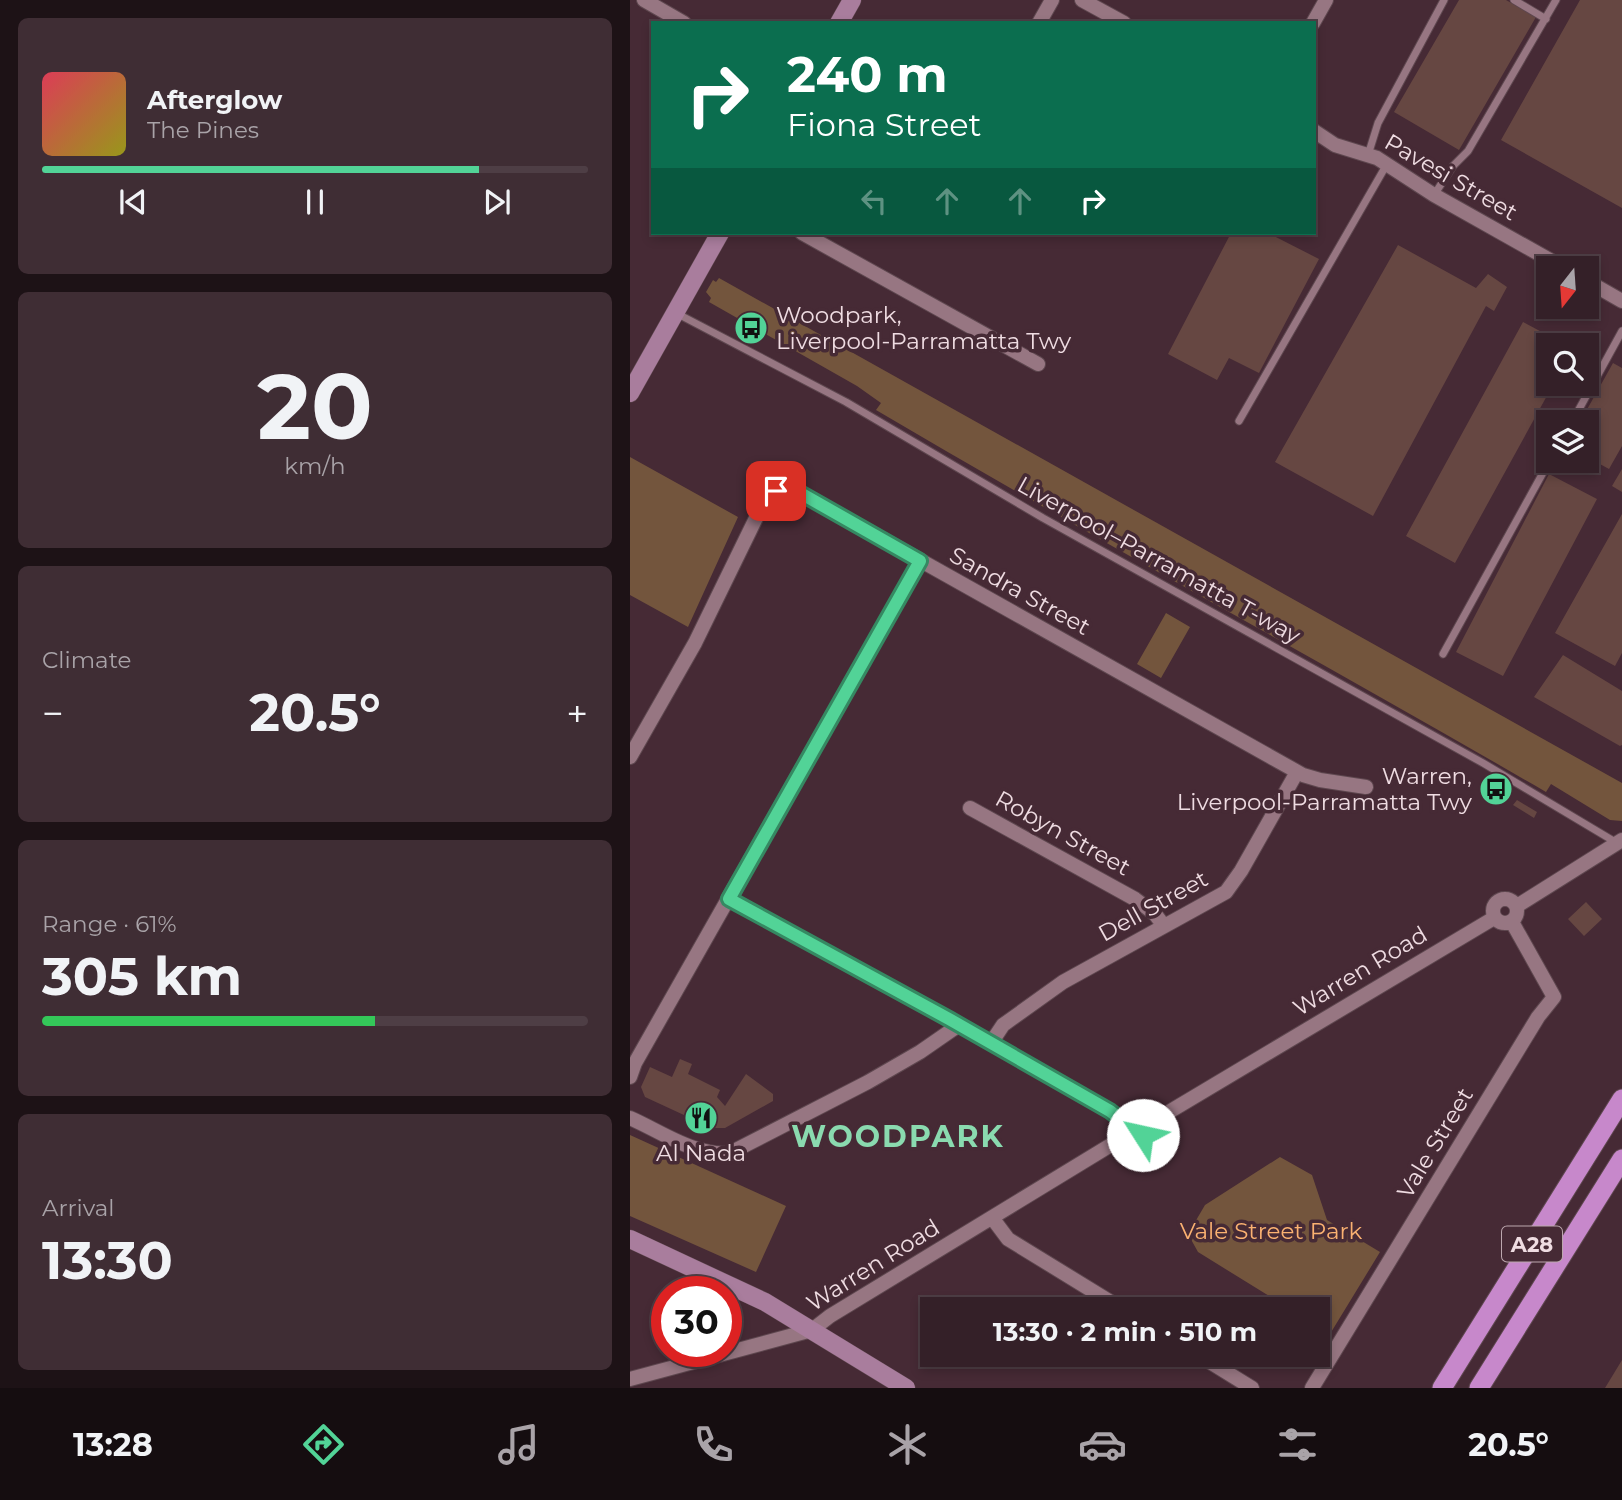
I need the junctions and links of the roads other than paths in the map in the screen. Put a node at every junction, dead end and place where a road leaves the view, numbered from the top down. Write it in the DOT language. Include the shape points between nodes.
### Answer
graph roads {
  1 [pos="643,0"];
  2 [pos="852,0"];
  3 [pos="1052,0"];
  4 [pos="1082,0"];
  5 [pos="1326,0"];
  6 [pos="1444,0"];
  7 [pos="1514,0"];
  8 [pos="1556,0"];
  9 [pos="1546,19"];
  10 [pos="680,21"];
  11 [pos="840,21"];
  12 [pos="1040,21"];
  13 [pos="1120,21"];
  14 [pos="1315,21"];
  15 [pos="1316,132"];
  16 [pos="1368,155"];
  17 [pos="1387,164"];
  18 [pos="1434,195"];
  19 [pos="719,235"];
  20 [pos="806,235"];
  21 [pos="1543,256"];
  22 [pos="1600,288"];
  23 [pos="1622,301"];
  24 [pos="675,312"];
  25 [pos="1622,331"];
  26 [pos="1038,364"];
  27 [pos="630,393"];
  28 [pos="1579,410"];
  29 [pos="1238,421"];
  30 [pos="1543,473"];
  31 [pos="920,561"];
  32 [pos="1443,654"];
  33 [pos="630,757"];
  34 [pos="1297,772"];
  35 [pos="1366,787"];
  36 [pos="970,808"];
  37 [pos="1620,843"];
  38 [pos="729,899"];
  39 [pos="1517,906"];
  40 [pos="1494,918"];
  41 [pos="1512,922"];
  42 [pos="1164,926"];
  43 [pos="959,1025"];
  44 [pos="990,1043"];
  45 [pos="632,1067"];
  46 [pos="1622,1099"];
  47 [pos="630,1118"];
  48 [pos="1124,1122"];
  49 [pos="1142,1128"];
  50 [pos="1119,1140"];
  51 [pos="1622,1159"];
  52 [pos="993,1219"];
  53 [pos="630,1239"];
  54 [pos="1102,1297"];
  55 [pos="812,1330"];
  56 [pos="1218,1367"];
  57 [pos="630,1379"];
  58 [pos="906,1388"];
  59 [pos="1252,1388"];
  60 [pos="1312,1388"];
  61 [pos="1442,1388"];
  62 [pos="1479,1388"];
  1 -- 10 [label="street"];
  2 -- 11 [label="main road"];
  3 -- 12 [label="street"];
  4 -- 13 [label="street"];
  5 -- 14 [label="street"];
  6 -- 16 [label="lane" via="1378,123"];
  7 -- 9 [label="lane"];
  8 -- 9 [label="lane"];
  9 -- 18 [label="lane" via="1468,151"];
  15 -- 16 [label="street, Pavesi Street" via="1335,145"];
  16 -- 17 [label="street, Pavesi Street"];
  17 -- 18 [label="street, Pavesi Street"];
  17 -- 29 [label="lane"];
  18 -- 21 [label="street, Pavesi Street"];
  19 -- 24 [label="main road"];
  20 -- 26 [label="street"];
  22 -- 23 [label="street"];
  24 -- 27 [label="main road"];
  24 -- 37 [label="lane, Liverpool–Parramatta T-way" via="846,402"];
  25 -- 28 [label="lane"];
  30 -- 32 [label="lane"];
  31 -- 33 [label="street, Sandra Street" via="802,494 776,491 757,516 695,643"];
  31 -- 34 [label="street, Sandra Street"];
  31 -- 38 [label="street"];
  34 -- 35 [label="street, Sandra Street"];
  34 -- 42 [label="street, Dell Street" via="1232,885"];
  36 -- 42 [label="street, Robyn Street" via="1135,899"];
  37 -- 39 [label="street"];
  38 -- 43 [label="street"];
  38 -- 45 [label="street"];
  39 -- 40 [label="street" via="1511,900 1499,900"];
  39 -- 41 [label="street"];
  40 -- 41 [label="street"];
  40 -- 49 [label="street, Warren Road"];
  41 -- 60 [label="street, Vale Street" via="1554,997"];
  42 -- 44 [label="street, Dell Street" via="1063,982 1003,1025"];
  43 -- 44 [label="street"];
  43 -- 47 [label="street" via="868,1082 730,1153 695,1148"];
  44 -- 48 [label="street"];
  46 -- 61 [label="highway, A28"];
  48 -- 49 [label="street" via="1133,1121"];
  48 -- 50 [label="street" via="1118,1128"];
  49 -- 50 [label="street" via="1143,1137 1137,1144 1128,1147"];
  50 -- 52 [label="street, Warren Road"];
  51 -- 62 [label="highway, A28"];
  52 -- 54 [label="street" via="1008,1240"];
  52 -- 55 [label="street, Warren Road"];
  53 -- 55 [label="main road" via="765,1302"];
  55 -- 57 [label="street, Warren Road"];
  55 -- 58 [label="main road"];
  56 -- 59 [label="street"];
}
